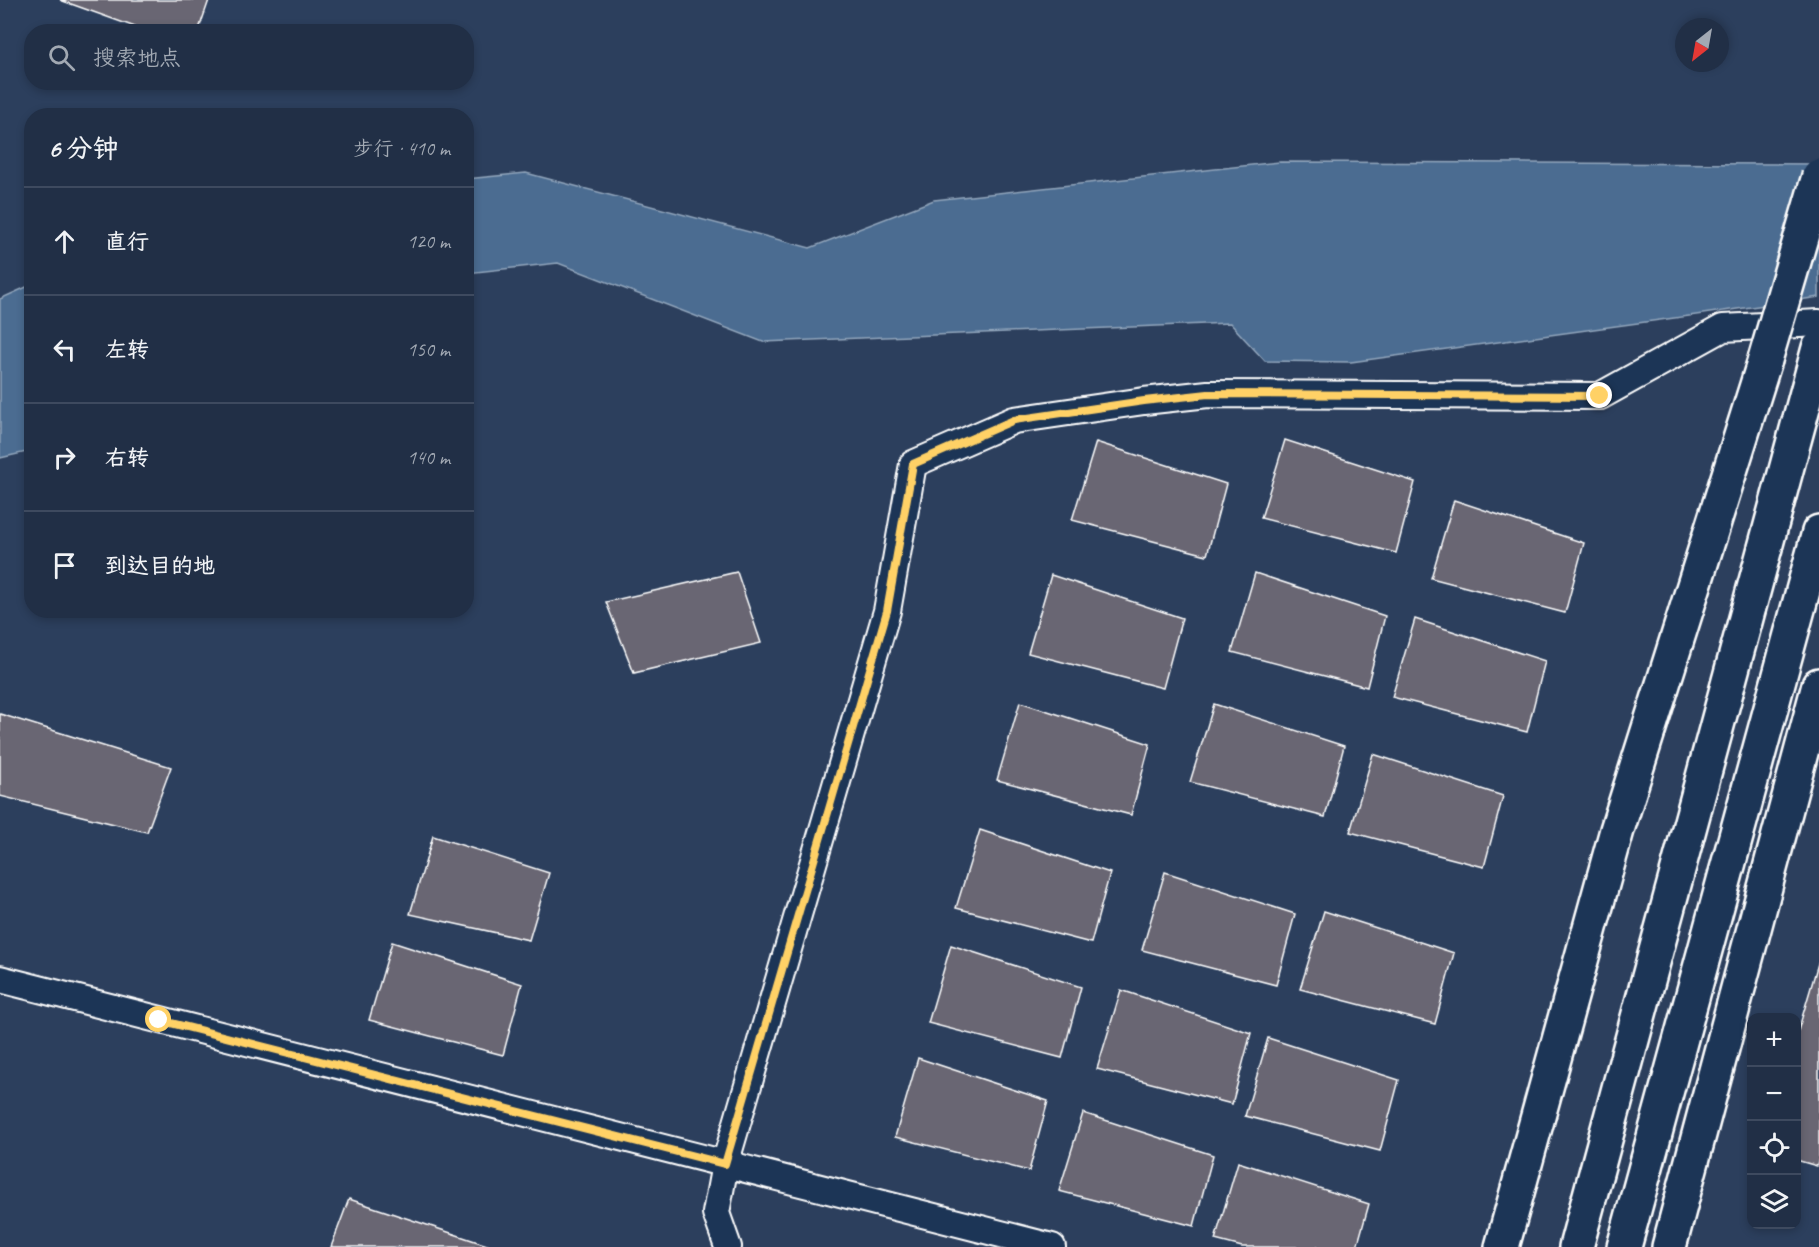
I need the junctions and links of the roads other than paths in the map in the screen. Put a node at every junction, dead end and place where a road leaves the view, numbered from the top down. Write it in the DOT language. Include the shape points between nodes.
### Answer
graph roads {
  1 [pos="1819,176"];
  2 [pos="1819,323"];
  3 [pos="1819,348"];
  4 [pos="1819,532"];
  5 [pos="1819,685"];
  6 [pos="0,979"];
  7 [pos="725,1164"];
  8 [pos="728,1247"];
  9 [pos="1052,1247"];
  10 [pos="1502,1247"];
  11 [pos="1576,1247"];
  12 [pos="1624,1247"];
  13 [pos="1669,1247"];
  1 -- 10 [label="main road, bridge" via="1617,831"];
  2 -- 7 [label="street" via="1724,328 1600,396 1208,394 1014,420 913,464 887,611"];
  3 -- 11 [label="main road"];
  4 -- 12 [label="main road"];
  5 -- 13 [label="main road"];
  6 -- 7 [label="street"];
  7 -- 8 [label="street" via="716,1213"];
  7 -- 9 [label="street"];
}
